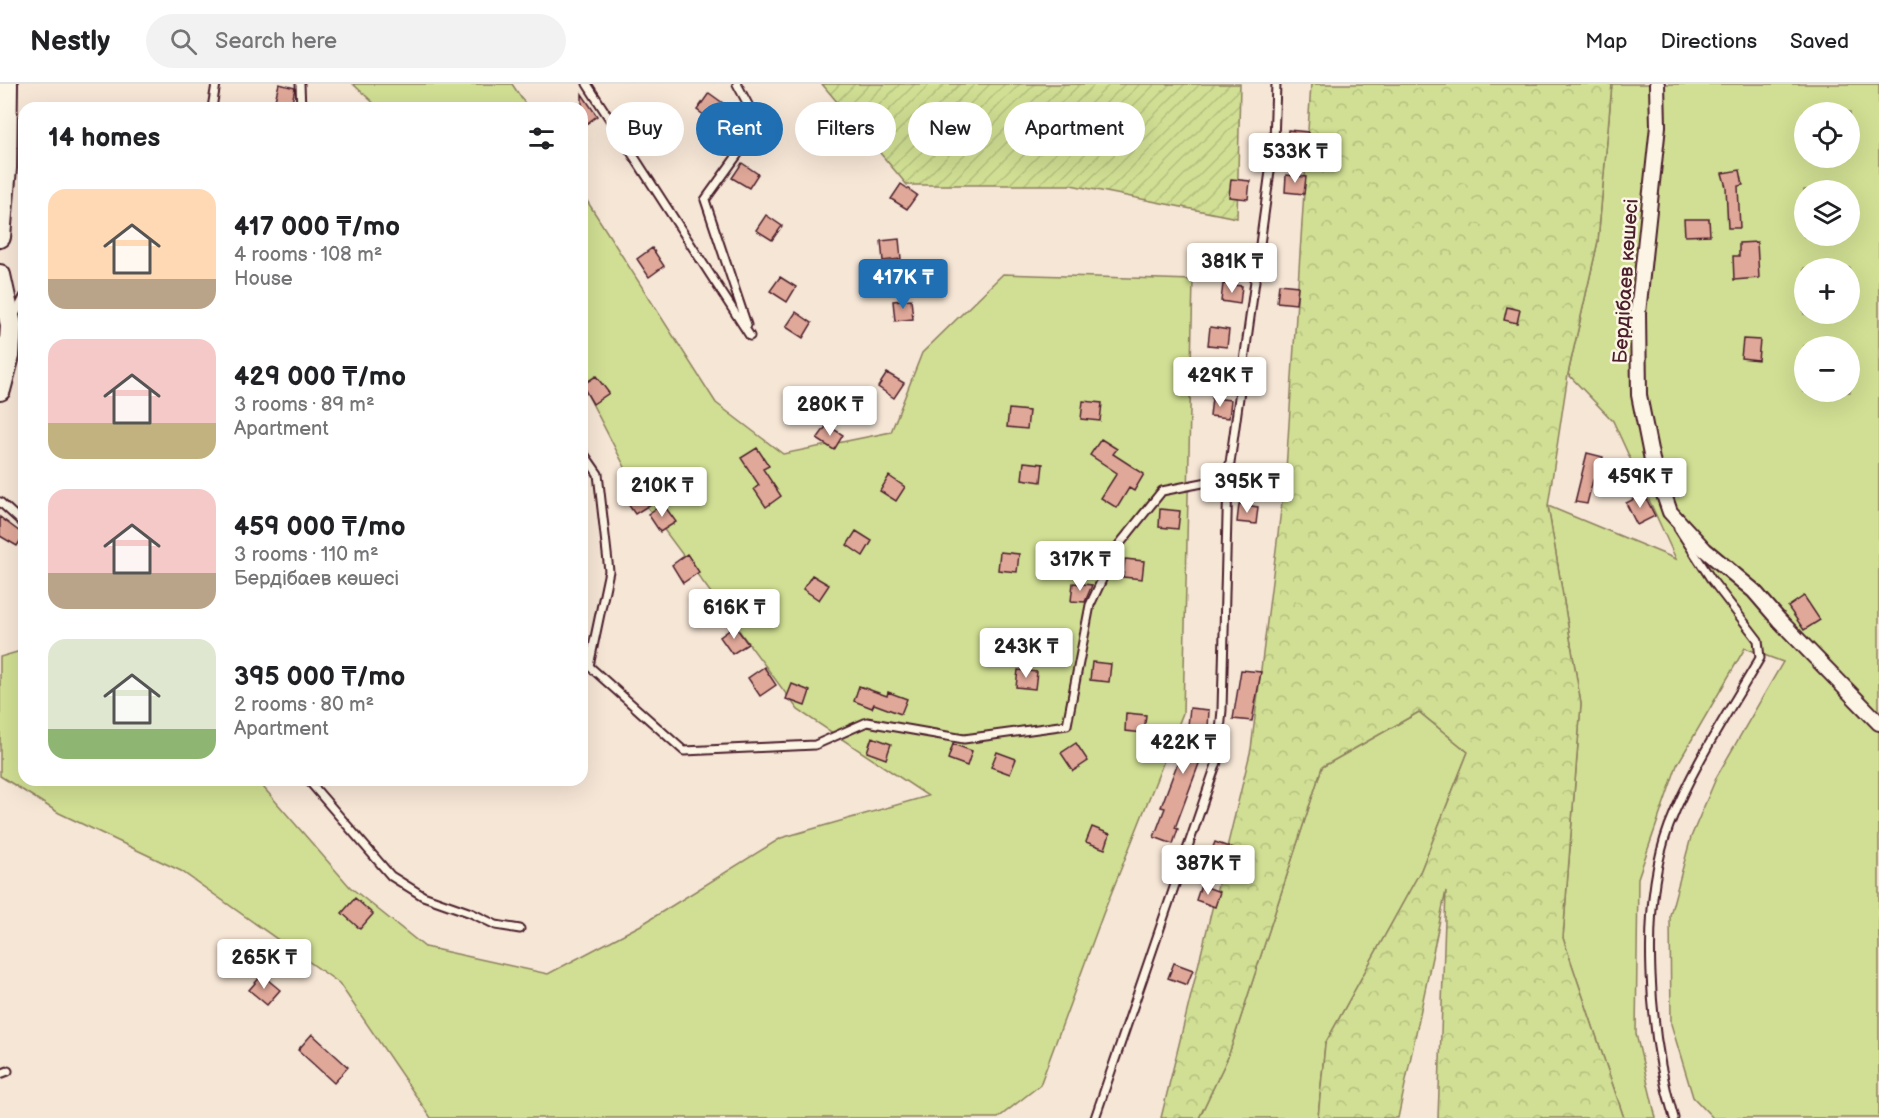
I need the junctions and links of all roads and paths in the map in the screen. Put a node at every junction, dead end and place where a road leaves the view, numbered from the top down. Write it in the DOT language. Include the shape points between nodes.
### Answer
graph roads {
  1 [pos="7,84"];
  2 [pos="216,84"];
  3 [pos="300,84"];
  4 [pos="587,84"];
  5 [pos="747,84"];
  6 [pos="1276,84"];
  7 [pos="1657,84"];
  8 [pos="738,87"];
  9 [pos="213,102"];
  10 [pos="301,102"];
  11 [pos="0,237"];
  12 [pos="0,274"];
  13 [pos="18,309"];
  14 [pos="10,325"];
  15 [pos="0,390"];
  16 [pos="588,460"];
  17 [pos="1228,478"];
  18 [pos="0,502"];
  19 [pos="1670,513"];
  20 [pos="18,518"];
  21 [pos="1879,723"];
  22 [pos="313,786"];
  23 [pos="520,929"];
  24 [pos="8,1071"];
  25 [pos="0,1074"];
  26 [pos="1095,1118"];
  27 [pos="1674,1118"];
  1 -- 11 [label="street"];
  2 -- 9 [label="lane"];
  3 -- 10 [label="lane"];
  4 -- 8 [label="lane" via="750,336 705,201 759,124"];
  5 -- 8 [label="lane"];
  6 -- 17 [label="lane" via="1274,142"];
  7 -- 19 [label="street, Бердібаев көшесі" via="1658,126 1638,313 1639,394 1652,460"];
  12 -- 14 [label="street"];
  13 -- 14 [label="lane"];
  14 -- 15 [label="street" via="9,356"];
  16 -- 17 [label="lane" via="598,474 609,571 589,666 684,751 815,745 867,722 964,739 1067,725 1090,605 1118,546 1162,491"];
  17 -- 26 [label="lane" via="1217,762"];
  18 -- 20 [label="lane"];
  19 -- 21 [label="street" via="1705,550 1754,591"];
  19 -- 27 [label="lane" via="1693,553 1758,640 1760,658 1686,787 1669,828 1656,880 1651,977 1664,1077"];
  22 -- 23 [label="lane" via="391,876 423,896 496,926"];
  24 -- 25 [label="lane"];
}
